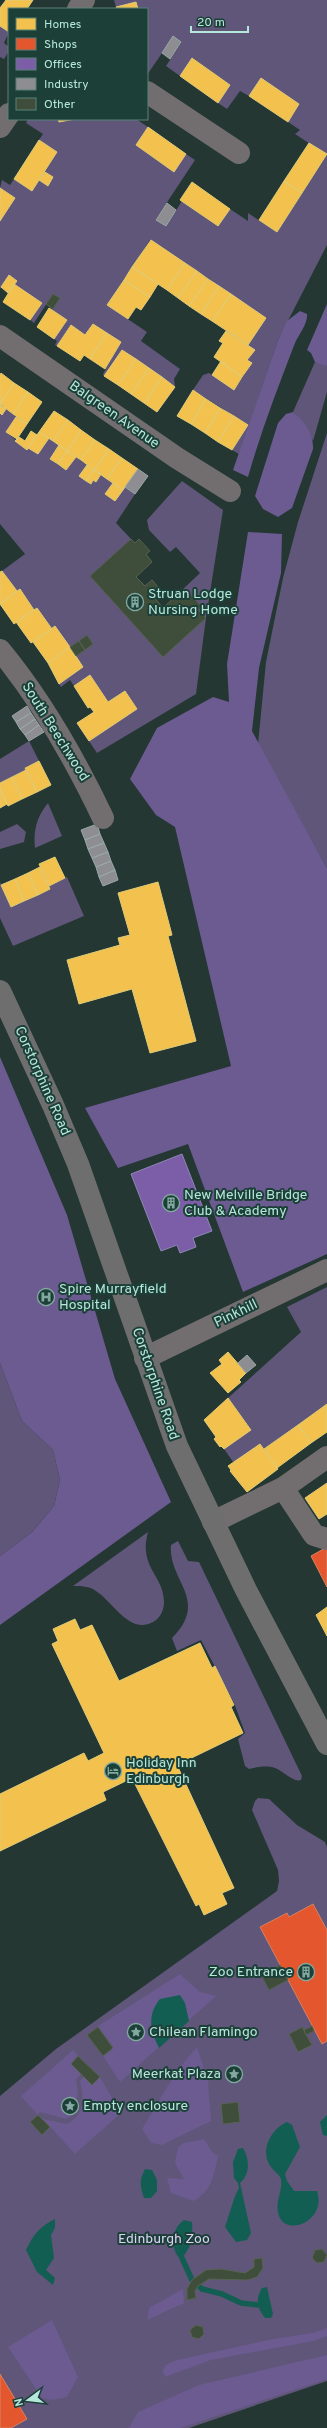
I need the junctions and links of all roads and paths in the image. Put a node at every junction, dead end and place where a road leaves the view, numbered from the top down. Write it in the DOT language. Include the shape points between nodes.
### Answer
graph roads {
  1 [pos="148,93"];
  2 [pos="8,116"];
  3 [pos="0,128"];
  4 [pos="239,153"];
  5 [pos="0,336"];
  6 [pos="230,492"];
  7 [pos="0,650"];
  8 [pos="103,818"];
  9 [pos="0,991"];
  10 [pos="327,1270"];
  11 [pos="145,1358"];
  12 [pos="327,1457"];
  13 [pos="282,1488"];
  14 [pos="213,1522"];
  15 [pos="327,1539"];
  16 [pos="327,1744"];
  1 -- 4 [label="street"];
  2 -- 3 [label="street"];
  5 -- 6 [label="street, Balgreen Avenue"];
  7 -- 8 [label="street, South Beechwood" via="64,744"];
  9 -- 11 [label="main road, Corstorphine Road" via="75,1157"];
  10 -- 11 [label="street, Pinkhill"];
  11 -- 14 [label="main road, Corstorphine Road" via="177,1446"];
  12 -- 13 [label="street"];
  13 -- 14 [label="street"];
  13 -- 15 [label="street" via="314,1535"];
  14 -- 16 [label="main road, Corstorphine Road"];
}
